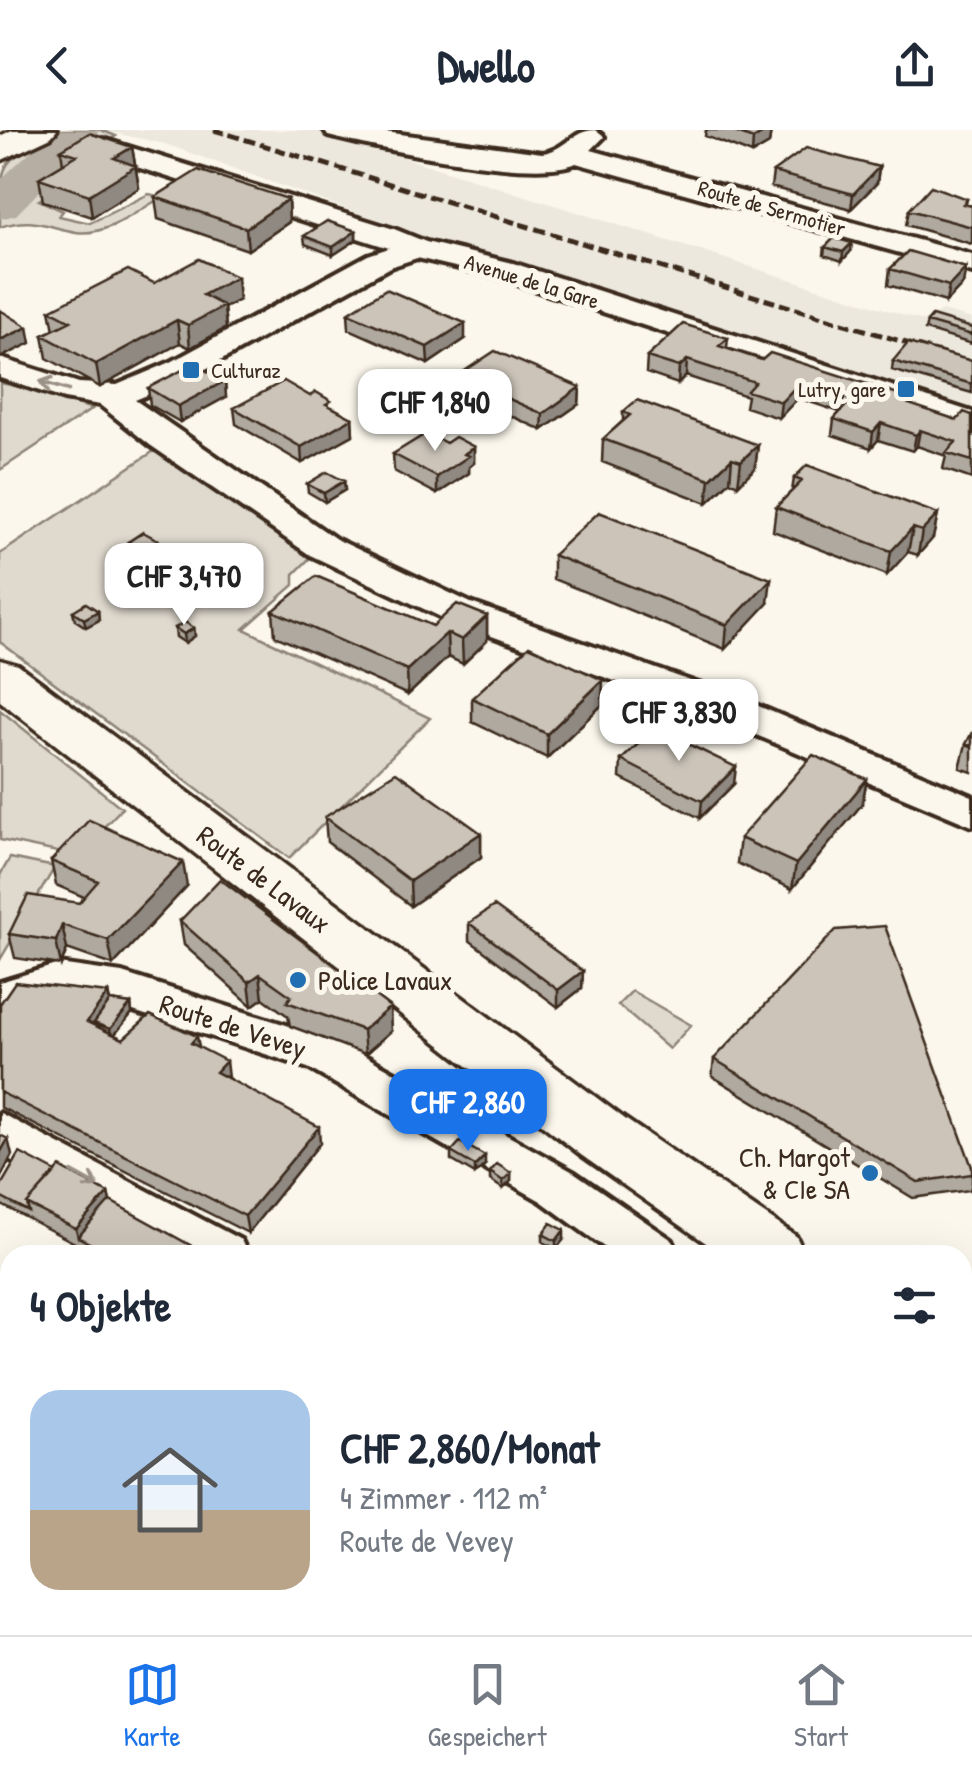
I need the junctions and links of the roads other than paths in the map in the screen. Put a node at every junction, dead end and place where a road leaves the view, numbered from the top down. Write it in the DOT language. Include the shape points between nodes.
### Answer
graph roads {
  1 [pos="38,130"];
  2 [pos="338,130"];
  3 [pos="598,130"];
  4 [pos="103,147"];
  5 [pos="0,150"];
  6 [pos="572,153"];
  7 [pos="416,249"];
  8 [pos="972,264"];
  9 [pos="0,368"];
  10 [pos="109,396"];
  11 [pos="972,423"];
  12 [pos="0,676"];
  13 [pos="972,812"];
  14 [pos="0,998"];
  15 [pos="0,1132"];
  16 [pos="206,1245"];
  17 [pos="640,1245"];
  18 [pos="759,1245"];
  1 -- 5 [label="main road"];
  2 -- 6 [label="street" via="392,144 542,162"];
  3 -- 6 [label="street"];
  4 -- 7 [label="street, Avenue de la Gare"];
  6 -- 8 [label="street, Route de Sermotier"];
  7 -- 10 [label="street" via="379,261 179,371"];
  7 -- 11 [label="street, Avenue de la Gare" via="502,269"];
  10 -- 9 [label="street, one-way"];
  10 -- 13 [label="street" via="324,546 374,571 458,611 730,709"];
  12 -- 18 [label="main road, Route de Lavaux" via="604,1137"];
  14 -- 17 [label="street, Route de Vevey" via="60,981 122,990 324,1055 558,1188"];
  15 -- 16 [label="street, one-way"];
}
